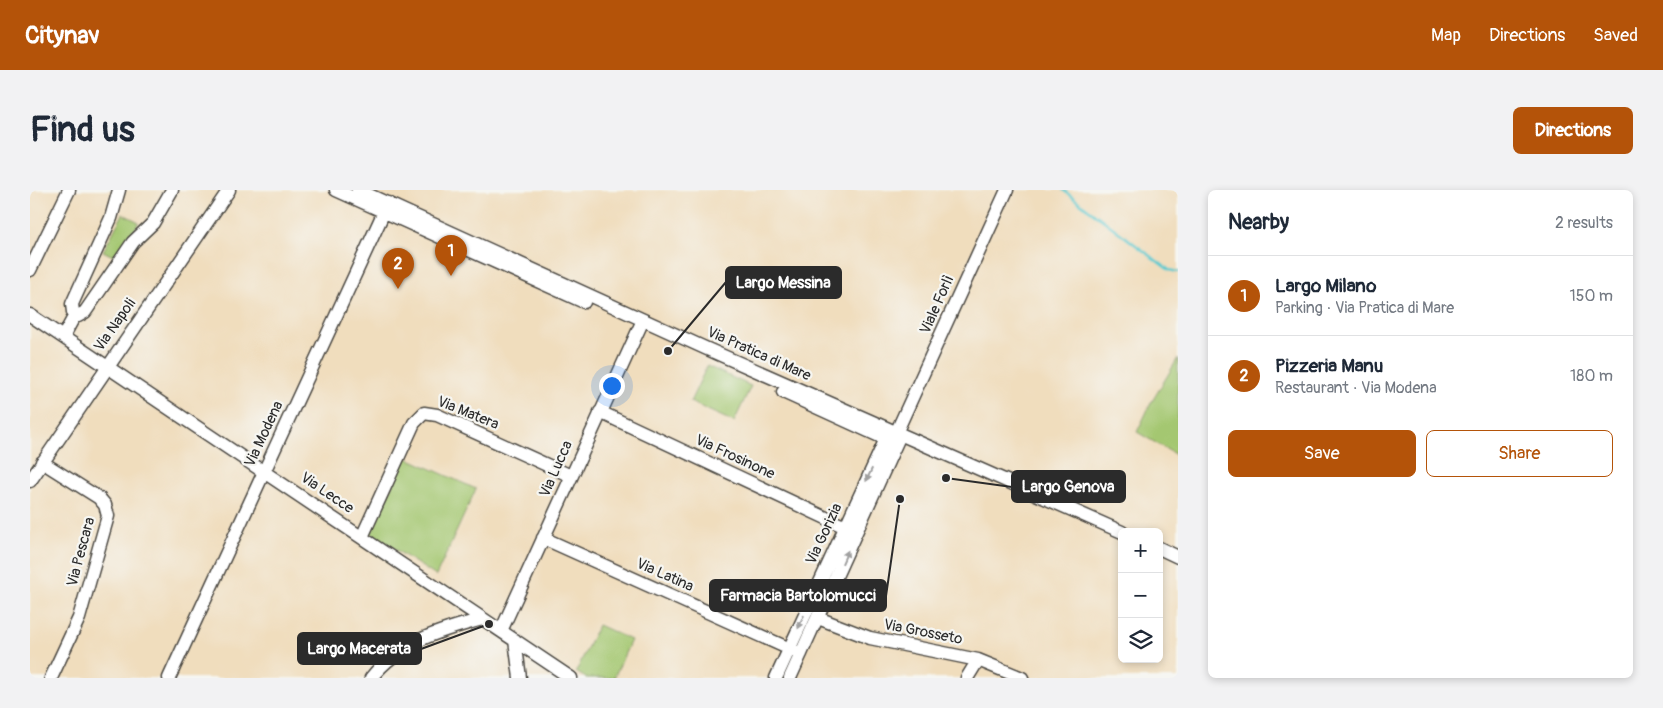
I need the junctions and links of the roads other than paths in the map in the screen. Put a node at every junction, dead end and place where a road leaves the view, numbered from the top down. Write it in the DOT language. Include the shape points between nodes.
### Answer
graph roads {
  1 [pos="70,190"];
  2 [pos="119,190"];
  3 [pos="172,190"];
  4 [pos="229,190"];
  5 [pos="336,190"];
  6 [pos="358,190"];
  7 [pos="1007,190"];
  8 [pos="386,209"];
  9 [pos="30,270"];
  10 [pos="30,315"];
  11 [pos="75,315"];
  12 [pos="641,323"];
  13 [pos="63,337"];
  14 [pos="701,355"];
  15 [pos="106,366"];
  16 [pos="600,412"];
  17 [pos="893,434"];
  18 [pos="42,462"];
  19 [pos="265,472"];
  20 [pos="571,476"];
  21 [pos="30,481"];
  22 [pos="850,530"];
  23 [pos="1118,530"];
  24 [pos="362,536"];
  25 [pos="543,538"];
  26 [pos="1163,550"];
  27 [pos="1178,557"];
  28 [pos="818,618"];
  29 [pos="483,619"];
  30 [pos="501,631"];
  31 [pos="514,640"];
  32 [pos="795,651"];
  33 [pos="978,660"];
  34 [pos="51,678"];
  35 [pos="169,678"];
  36 [pos="371,678"];
  37 [pos="520,678"];
  38 [pos="571,678"];
  39 [pos="776,678"];
  40 [pos="790,678"];
  41 [pos="967,678"];
  42 [pos="1022,678"];
  1 -- 9 [label="street"];
  2 -- 11 [label="street" via="111,218 72,304"];
  3 -- 11 [label="street" via="153,223 133,242 85,312"];
  4 -- 15 [label="street, Via Napoli"];
  5 -- 8 [label="street"];
  6 -- 8 [label="street, Via Pratica di Mare"];
  7 -- 17 [label="street, Viale Forlì"];
  8 -- 12 [label="street, Via Pratica di Mare"];
  8 -- 19 [label="street, Via Modena"];
  10 -- 13 [label="street, Via Lecce"];
  11 -- 13 [label="street"];
  12 -- 16 [label="street, Via Lucca"];
  12 -- 17 [label="street, Via Pratica di Mare"];
  13 -- 15 [label="street, Via Lecce"];
  14 -- 17 [label="street"];
  15 -- 18 [label="street, Via Napoli"];
  15 -- 19 [label="street, Via Lecce"];
  16 -- 20 [label="street, Via Lucca"];
  16 -- 22 [label="street, Via Frosinone"];
  17 -- 22 [label="street, Via Gorizia"];
  17 -- 23 [label="street, Via Pratica di Mare"];
  18 -- 21 [label="street, Via Napoli"];
  18 -- 34 [label="street, Via Pescara" via="99,498 108,516 79,618"];
  19 -- 24 [label="street, Via Lecce"];
  19 -- 35 [label="street, Via Modena"];
  20 -- 24 [label="street, Via Matera" via="437,415 424,413 414,423"];
  20 -- 25 [label="street, Via Lucca"];
  28 -- 22 [label="street, Via Gorizia, one-way"];
  22 -- 32 [label="street, Via Gorizia, one-way"];
  24 -- 29 [label="street, Via Lecce"];
  25 -- 30 [label="street, Via Lucca"];
  25 -- 32 [label="street, Via Latina"];
  26 -- 27 [label="street"];
  28 -- 32 [label="street, Via Gorizia"];
  28 -- 33 [label="street, Via Grosseto" via="870,638"];
  29 -- 30 [label="street, Via Lecce"];
  29 -- 36 [label="street" via="412,643 388,660"];
  30 -- 31 [label="street, Via Lecce"];
  31 -- 37 [label="street"];
  31 -- 38 [label="street, Via Lecce"];
  32 -- 39 [label="street, Via Gorizia"];
  32 -- 40 [label="street, Via Gorizia"];
  33 -- 41 [label="street"];
  33 -- 42 [label="street, Via Grosseto"];
}
